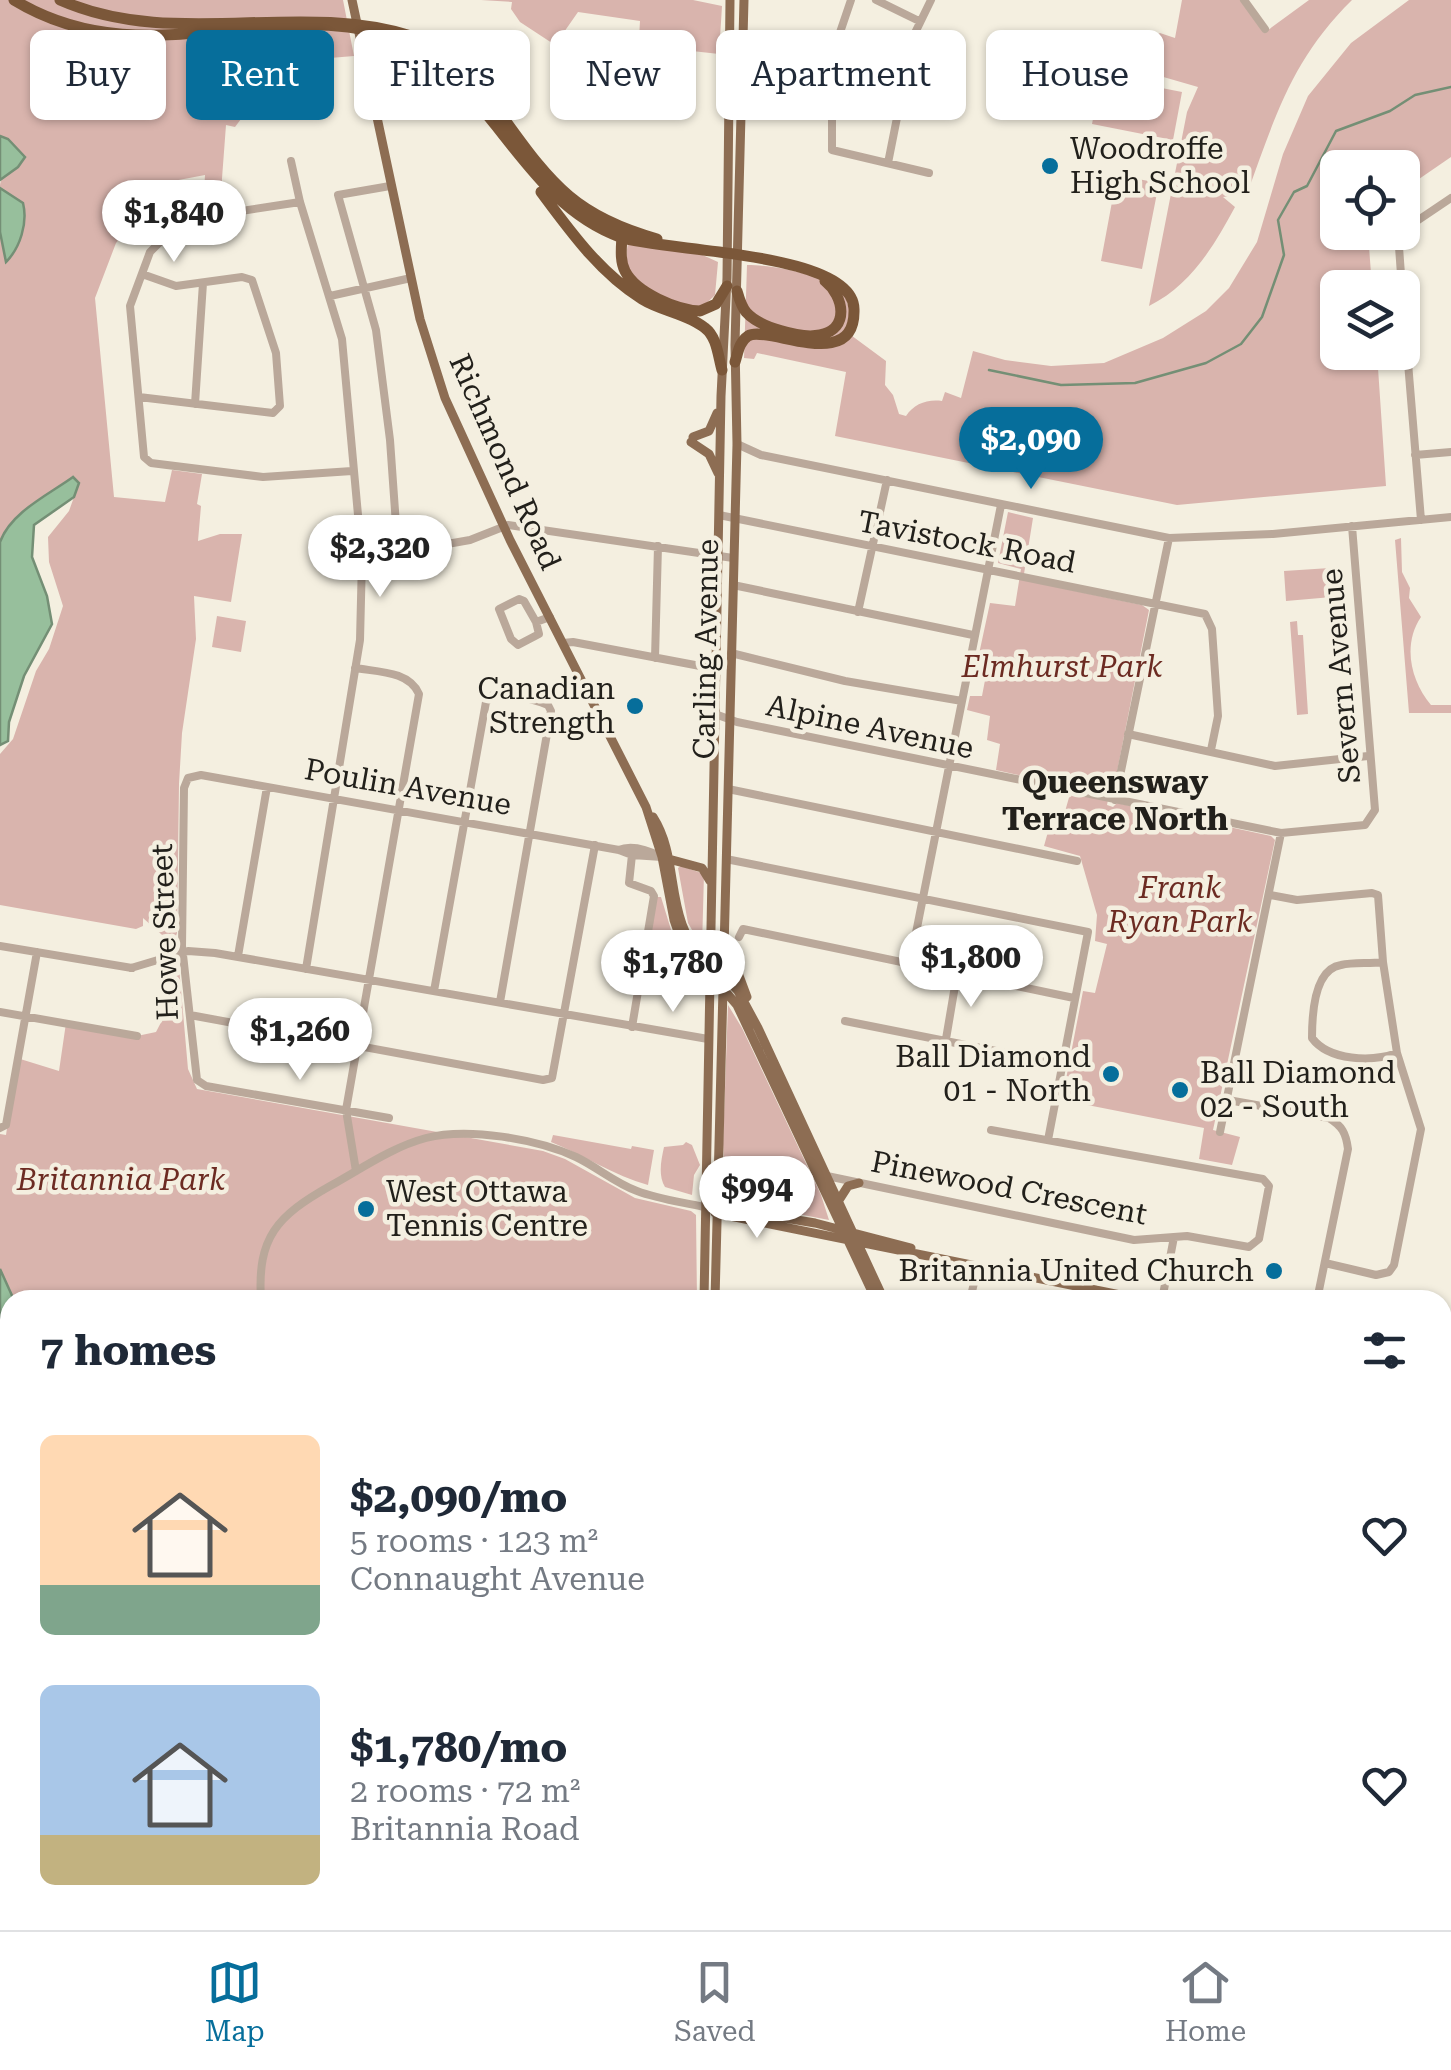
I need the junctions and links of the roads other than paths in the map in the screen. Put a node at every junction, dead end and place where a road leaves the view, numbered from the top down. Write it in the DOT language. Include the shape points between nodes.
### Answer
graph roads {
  1 [pos="14,0"];
  2 [pos="60,0"];
  3 [pos="352,0"];
  4 [pos="730,0"];
  5 [pos="744,0"];
  6 [pos="851,0"];
  7 [pos="876,0"];
  8 [pos="931,0"];
  9 [pos="1248,1"];
  10 [pos="919,20"];
  11 [pos="1265,29"];
  12 [pos="292,161"];
  13 [pos="888,163"];
  14 [pos="530,171"];
  15 [pos="928,173"];
  16 [pos="390,186"];
  17 [pos="1451,198"];
  18 [pos="300,202"];
  19 [pos="1420,220"];
  20 [pos="622,233"];
  21 [pos="814,273"];
  22 [pos="142,274"];
  23 [pos="411,278"];
  24 [pos="203,283"];
  25 [pos="732,284"];
  26 [pos="364,289"];
  27 [pos="330,296"];
  28 [pos="735,362"];
  29 [pos="722,370"];
  30 [pos="1408,370"];
  31 [pos="722,396"];
  32 [pos="139,397"];
  33 [pos="194,404"];
  34 [pos="736,444"];
  35 [pos="1451,452"];
  36 [pos="1415,455"];
  37 [pos="352,471"];
  38 [pos="720,478"];
  39 [pos="886,480"];
  40 [pos="1001,505"];
  41 [pos="719,515"];
  42 [pos="1451,517"];
  43 [pos="734,518"];
  44 [pos="1421,520"];
  45 [pos="503,526"];
  46 [pos="1352,526"];
  47 [pos="1168,538"];
  48 [pos="658,546"];
  49 [pos="871,546"];
  50 [pos="398,553"];
  51 [pos="718,556"];
  52 [pos="733,558"];
  53 [pos="362,559"];
  54 [pos="986,570"];
  55 [pos="733,585"];
  56 [pos="1155,603"];
  57 [pos="858,612"];
  58 [pos="550,618"];
  59 [pos="536,622"];
  60 [pos="973,635"];
  61 [pos="563,643"];
  62 [pos="731,653"];
  63 [pos="655,658"];
  64 [pos="355,668"];
  65 [pos="716,668"];
  66 [pos="962,701"];
  67 [pos="714,714"];
  68 [pos="729,720"];
  69 [pos="1128,734"];
  70 [pos="1211,750"];
  71 [pos="1368,756"];
  72 [pos="948,766"];
  73 [pos="188,778"];
  74 [pos="267,787"];
  75 [pos="728,789"];
  76 [pos="332,798"];
  77 [pos="1114,800"];
  78 [pos="398,811"];
  79 [pos="1370,821"];
  80 [pos="466,822"];
  81 [pos="934,833"];
  82 [pos="1281,833"];
  83 [pos="530,834"];
  84 [pos="595,845"];
  85 [pos="712,846"];
  86 [pos="619,850"];
  87 [pos="632,855"];
  88 [pos="666,858"];
  89 [pos="726,860"];
  90 [pos="1077,862"];
  91 [pos="694,864"];
  92 [pos="711,883"];
  93 [pos="1270,895"];
  94 [pos="920,898"];
  95 [pos="725,905"];
  96 [pos="739,936"];
  97 [pos="681,940"];
  98 [pos="0,946"];
  99 [pos="646,951"];
  100 [pos="37,952"];
  101 [pos="182,953"];
  102 [pos="238,956"];
  103 [pos="1383,962"];
  104 [pos="910,963"];
  105 [pos="709,968"];
  106 [pos="306,969"];
  107 [pos="957,974"];
  108 [pos="722,979"];
  109 [pos="370,980"];
  110 [pos="687,984"];
  111 [pos="434,991"];
  112 [pos="1074,998"];
  113 [pos="500,1002"];
  114 [pos="708,1002"];
  115 [pos="0,1012"];
  116 [pos="190,1015"];
  117 [pos="566,1015"];
  118 [pos="24,1016"];
  119 [pos="845,1021"];
  120 [pos="632,1027"];
  121 [pos="758,1028"];
  122 [pos="137,1036"];
  123 [pos="708,1039"];
  124 [pos="946,1039"];
  125 [pos="357,1045"];
  126 [pos="1397,1053"];
  127 [pos="1061,1064"];
  128 [pos="771,1066"];
  129 [pos="1228,1100"];
  130 [pos="346,1110"];
  131 [pos="390,1118"];
  132 [pos="1,1129"];
  133 [pos="991,1130"];
  134 [pos="1220,1132"];
  135 [pos="1048,1140"];
  136 [pos="356,1172"];
  137 [pos="827,1176"];
  138 [pos="859,1182"];
  139 [pos="838,1200"];
  140 [pos="704,1207"];
  141 [pos="717,1210"];
  142 [pos="849,1235"];
  143 [pos="1174,1237"];
  144 [pos="889,1248"];
  145 [pos="940,1257"];
  146 [pos="1325,1263"];
  147 [pos="978,1266"];
  148 [pos="871,1269"];
  149 [pos="260,1290"];
  150 [pos="714,1290"];
  151 [pos="715,1290"];
  152 [pos="872,1290"];
  153 [pos="880,1290"];
  154 [pos="972,1290"];
  155 [pos="1096,1290"];
  156 [pos="1164,1290"];
  157 [pos="1319,1290"];
  1 -- 14 [label="highway" via="74,26 118,34 310,23 385,35 462,83"];
  2 -- 20 [label="highway" via="136,20 308,14 402,32 464,70 556,184"];
  3 -- 16 [label="main road, Richmond Road"];
  4 -- 25 [label="main road, Carling Avenue"];
  5 -- 25 [label="main road, Carling Avenue" via="740,218"];
  6 -- 13 [label="street" via="832,56 830,143 838,154"];
  7 -- 10 [label="street"];
  8 -- 10 [label="street"];
  9 -- 11 [label="street"];
  10 -- 13 [label="street"];
  12 -- 18 [label="street"];
  13 -- 15 [label="street"];
  14 -- 20 [label="highway" via="574,213"];
  14 -- 29 [label="highway" via="570,231 622,284 706,329"];
  16 -- 23 [label="main road, Richmond Road"];
  16 -- 26 [label="street" via="338,195"];
  17 -- 19 [label="street"];
  18 -- 22 [label="street" via="182,220 153,248"];
  18 -- 27 [label="street"];
  20 -- 21 [label="highway" via="645,244 721,251"];
  20 -- 25 [label="highway" via="627,274 666,301 704,310"];
  21 -- 25 [label="highway" via="836,290 842,306 835,326 823,335 758,321"];
  21 -- 28 [label="highway" via="836,280 852,296 854,318 846,332 818,344 751,334"];
  22 -- 24 [label="street" via="176,286"];
  22 -- 32 [label="street" via="130,306"];
  23 -- 26 [label="street"];
  23 -- 45 [label="main road, Richmond Road" via="443,392"];
  24 -- 33 [label="street"];
  24 -- 33 [label="street" via="252,280 276,353 280,406 273,413"];
  25 -- 28 [label="main road, Carling Avenue"];
  25 -- 29 [label="main road, Carling Avenue"];
  26 -- 27 [label="street"];
  26 -- 50 [label="street" via="380,360"];
  27 -- 37 [label="street" via="342,339"];
  28 -- 34 [label="main road, Carling Avenue"];
  29 -- 31 [label="main road, Carling Avenue"];
  30 -- 36 [label="street"];
  31 -- 38 [label="main road, Carling Avenue"];
  31 -- 38 [label="main road" via="712,426 692,440 709,454"];
  32 -- 33 [label="street"];
  32 -- 37 [label="street" via="144,456 151,463 263,477"];
  34 -- 39 [label="street"];
  34 -- 43 [label="main road, Carling Avenue"];
  35 -- 36 [label="street"];
  36 -- 44 [label="street"];
  37 -- 53 [label="street"];
  38 -- 41 [label="main road, Carling Avenue"];
  39 -- 40 [label="street"];
  39 -- 49 [label="street"];
  40 -- 47 [label="street"];
  40 -- 54 [label="street"];
  41 -- 43 [label="street, Tavistock Road"];
  41 -- 51 [label="main road, Carling Avenue"];
  42 -- 44 [label="street"];
  43 -- 49 [label="street, Tavistock Road"];
  43 -- 52 [label="main road, Carling Avenue"];
  44 -- 46 [label="street"];
  45 -- 48 [label="street"];
  45 -- 50 [label="street" via="470,540"];
  45 -- 58 [label="main road, Richmond Road"];
  46 -- 47 [label="street"];
  46 -- 71 [label="street, Severn Avenue"];
  47 -- 56 [label="street"];
  48 -- 51 [label="street"];
  48 -- 63 [label="street"];
  49 -- 54 [label="street, Tavistock Road"];
  49 -- 57 [label="street"];
  50 -- 53 [label="street"];
  51 -- 52 [label="street"];
  51 -- 65 [label="main road, Carling Avenue"];
  52 -- 55 [label="main road, Carling Avenue"];
  53 -- 64 [label="street"];
  54 -- 56 [label="street, Tavistock Road"];
  54 -- 60 [label="street"];
  55 -- 57 [label="street"];
  55 -- 62 [label="main road, Carling Avenue"];
  56 -- 69 [label="street"];
  56 -- 70 [label="street, Tavistock Road" via="1205,614 1212,629 1218,716"];
  57 -- 60 [label="street"];
  58 -- 59 [label="street"];
  58 -- 61 [label="main road, Richmond Road"];
  59 -- 59 [label="street" via="519,599 499,609 518,644 539,634"];
  60 -- 66 [label="street"];
  61 -- 63 [label="street"];
  61 -- 88 [label="main road, Richmond Road"];
  62 -- 66 [label="street"];
  62 -- 68 [label="main road, Carling Avenue"];
  63 -- 65 [label="street"];
  64 -- 76 [label="street"];
  64 -- 78 [label="street" via="406,678 419,694"];
  65 -- 67 [label="main road, Carling Avenue"];
  66 -- 72 [label="street"];
  67 -- 68 [label="street, Alpine Avenue"];
  67 -- 85 [label="main road, Carling Avenue"];
  68 -- 72 [label="street, Alpine Avenue"];
  68 -- 75 [label="main road, Carling Avenue"];
  69 -- 70 [label="street"];
  69 -- 77 [label="street"];
  70 -- 71 [label="street" via="1274,766"];
  71 -- 79 [label="street, Severn Avenue" via="1375,810"];
  72 -- 77 [label="street, Alpine Avenue"];
  72 -- 81 [label="street"];
  73 -- 74 [label="street, Poulin Avenue"];
  73 -- 101 [label="street, Howe Street"];
  74 -- 76 [label="street, Poulin Avenue"];
  74 -- 102 [label="street"];
  75 -- 81 [label="street"];
  75 -- 89 [label="main road, Carling Avenue"];
  76 -- 78 [label="street, Poulin Avenue"];
  76 -- 106 [label="street"];
  77 -- 82 [label="street, Alpine Avenue"];
  78 -- 80 [label="street, Poulin Avenue"];
  78 -- 109 [label="street"];
  79 -- 82 [label="street, Alpine Avenue"];
  80 -- 83 [label="street, Poulin Avenue"];
  80 -- 83 [label="street" via="488,698 508,695 548,704 551,711"];
  80 -- 111 [label="street"];
  81 -- 90 [label="street"];
  81 -- 94 [label="street"];
  82 -- 93 [label="street"];
  83 -- 84 [label="street, Poulin Avenue"];
  83 -- 113 [label="street"];
  84 -- 86 [label="street, Poulin Avenue"];
  84 -- 117 [label="street"];
  85 -- 91 [label="main road"];
  85 -- 92 [label="main road, Carling Avenue"];
  86 -- 87 [label="street, Poulin Avenue"];
  86 -- 88 [label="street, Poulin Avenue"];
  87 -- 88 [label="street, Poulin Avenue"];
  87 -- 99 [label="street" via="628,883 651,891 654,900"];
  88 -- 91 [label="main road, Poulin Avenue"];
  88 -- 97 [label="main road, Richmond Road"];
  88 -- 105 [label="main road, Richmond Road" via="682,923"];
  89 -- 94 [label="street"];
  89 -- 95 [label="main road, Carling Avenue"];
  91 -- 92 [label="main road"];
  92 -- 105 [label="main road, Carling Avenue"];
  93 -- 103 [label="street" via="1378,895"];
  93 -- 129 [label="street"];
  94 -- 104 [label="street"];
  94 -- 112 [label="street" via="1088,932"];
  95 -- 108 [label="main road, Carling Avenue"];
  95 -- 121 [label="main road" via="729,953"];
  96 -- 104 [label="street" via="744,929"];
  97 -- 105 [label="main road, Richmond Road"];
  97 -- 114 [label="main road"];
  98 -- 100 [label="street"];
  99 -- 110 [label="street" via="671,956"];
  99 -- 120 [label="street"];
  100 -- 101 [label="street" via="131,968"];
  100 -- 118 [label="street"];
  101 -- 102 [label="street"];
  101 -- 116 [label="street, Howe Street"];
  102 -- 106 [label="street"];
  103 -- 126 [label="street"];
  103 -- 126 [label="street" via="1328,970 1312,1038 1319,1048 1350,1056 1382,1059"];
  104 -- 107 [label="street"];
  105 -- 108 [label="main road, Richmond Road"];
  105 -- 114 [label="main road, Carling Avenue"];
  106 -- 109 [label="street"];
  107 -- 112 [label="street"];
  107 -- 124 [label="street"];
  108 -- 121 [label="main road, Richmond Road" via="738,991"];
  108 -- 128 [label="main road, Richmond Road"];
  108 -- 141 [label="main road, Carling Avenue"];
  109 -- 111 [label="street"];
  109 -- 125 [label="street"];
  111 -- 113 [label="street"];
  112 -- 127 [label="street"];
  113 -- 117 [label="street"];
  114 -- 123 [label="main road, Carling Avenue"];
  115 -- 118 [label="street"];
  116 -- 125 [label="street"];
  116 -- 130 [label="street, Howe Street" via="200,1084"];
  117 -- 120 [label="street"];
  117 -- 125 [label="street" via="552,1078 543,1080"];
  118 -- 122 [label="street"];
  118 -- 132 [label="street"];
  119 -- 124 [label="street"];
  120 -- 123 [label="street"];
  121 -- 128 [label="main road, Richmond Road"];
  123 -- 140 [label="main road, Carling Avenue"];
  124 -- 127 [label="street"];
  125 -- 130 [label="street"];
  126 -- 146 [label="street" via="1421,1130 1394,1264 1376,1275"];
  127 -- 135 [label="street"];
  128 -- 137 [label="main road, Richmond Road"];
  128 -- 142 [label="main road, Richmond Road"];
  129 -- 134 [label="street"];
  129 -- 146 [label="street" via="1340,1124 1348,1149"];
  130 -- 131 [label="street"];
  130 -- 136 [label="street"];
  133 -- 135 [label="street, Pinewood Crescent"];
  135 -- 143 [label="street, Pinewood Crescent" via="1267,1181 1255,1245"];
  136 -- 140 [label="street" via="420,1140 476,1134 553,1148 634,1190"];
  136 -- 149 [label="street" via="288,1212 262,1252"];
  137 -- 138 [label="street, Pinewood Crescent"];
  137 -- 139 [label="main road, Richmond Road"];
  138 -- 139 [label="main road"];
  138 -- 143 [label="street, Pinewood Crescent" via="1134,1240"];
  139 -- 142 [label="main road, Richmond Road"];
  140 -- 141 [label="main road"];
  140 -- 150 [label="main road, Carling Avenue"];
  141 -- 142 [label="main road"];
  141 -- 151 [label="main road, Carling Avenue"];
  142 -- 144 [label="main road"];
  142 -- 145 [label="main road"];
  142 -- 148 [label="main road, Richmond Road"];
  142 -- 152 [label="main road, Richmond Road"];
  143 -- 156 [label="street"];
  144 -- 145 [label="main road"];
  144 -- 148 [label="main road" via="876,1253"];
  145 -- 147 [label="main road"];
  146 -- 157 [label="street"];
  147 -- 154 [label="street"];
  147 -- 155 [label="main road"];
  148 -- 153 [label="main road, Richmond Road"];
}
